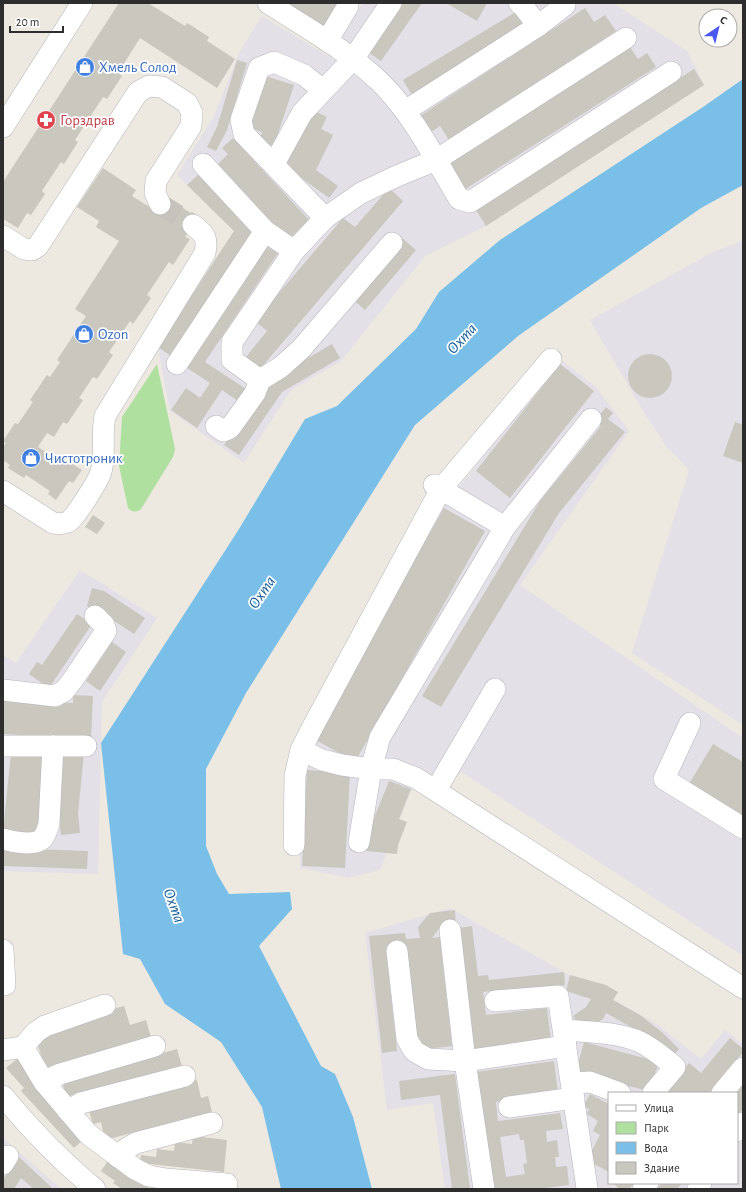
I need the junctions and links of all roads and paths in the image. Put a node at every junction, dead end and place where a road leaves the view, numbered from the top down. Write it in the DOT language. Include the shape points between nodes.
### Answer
graph roads {
  1 [pos="82,3"];
  2 [pos="268,3"];
  3 [pos="391,3"];
  4 [pos="519,3"];
  5 [pos="565,5"];
  6 [pos="348,6"];
  7 [pos="538,26"];
  8 [pos="626,38"];
  9 [pos="327,41"];
  10 [pos="353,60"];
  11 [pos="671,72"];
  12 [pos="323,90"];
  13 [pos="405,111"];
  14 [pos="3,127"];
  15 [pos="436,160"];
  16 [pos="203,164"];
  17 [pos="274,164"];
  18 [pos="160,204"];
  19 [pos="326,218"];
  20 [pos="193,225"];
  21 [pos="265,231"];
  22 [pos="3,236"];
  23 [pos="392,243"];
  24 [pos="294,251"];
  25 [pos="551,359"];
  26 [pos="177,364"];
  27 [pos="260,380"];
  28 [pos="591,419"];
  29 [pos="216,426"];
  30 [pos="437,487"];
  31 [pos="3,491"];
  32 [pos="505,527"];
  33 [pos="95,616"];
  34 [pos="495,689"];
  35 [pos="3,690"];
  36 [pos="690,723"];
  37 [pos="3,746"];
  38 [pos="53,746"];
  39 [pos="86,746"];
  40 [pos="301,750"];
  41 [pos="371,769"];
  42 [pos="436,790"];
  43 [pos="743,828"];
  44 [pos="3,839"];
  45 [pos="359,842"];
  46 [pos="294,845"];
  47 [pos="450,930"];
  48 [pos="3,950"];
  49 [pos="397,951"];
  50 [pos="5,986"];
  51 [pos="743,988"];
  52 [pos="495,1001"];
  53 [pos="104,1005"];
  54 [pos="565,1038"];
  55 [pos="155,1046"];
  56 [pos="23,1047"];
  57 [pos="3,1050"];
  58 [pos="465,1061"];
  59 [pos="743,1068"];
  60 [pos="185,1076"];
  61 [pos="44,1082"];
  62 [pos="573,1091"];
  63 [pos="617,1092"];
  64 [pos="654,1092"];
  65 [pos="723,1092"];
  66 [pos="3,1096"];
  67 [pos="509,1107"];
  68 [pos="68,1111"];
  69 [pos="212,1123"];
  70 [pos="118,1157"];
  71 [pos="227,1184"];
  72 [pos="95,1189"];
  73 [pos="484,1189"];
  74 [pos="586,1189"];
  1 -- 14 [label="street"];
  2 -- 9 [label="street"];
  3 -- 10 [label="street"];
  4 -- 7 [label="street"];
  5 -- 7 [label="street"];
  6 -- 9 [label="street"];
  7 -- 13 [label="street"];
  8 -- 15 [label="street"];
  9 -- 10 [label="street"];
  10 -- 12 [label="street"];
  10 -- 13 [label="street" via="380,82"];
  11 -- 15 [label="street" via="470,202 459,199"];
  12 -- 17 [label="street" via="302,113"];
  12 -- 17 [label="street" via="304,75 274,62 259,68 241,120 244,134"];
  13 -- 15 [label="street"];
  15 -- 19 [label="street" via="361,193"];
  16 -- 21 [label="street"];
  17 -- 19 [label="street"];
  18 -- 22 [label="street" via="155,193 156,181 191,126 192,113 187,103 162,87 149,86 138,92 38,246 32,250 24,249"];
  19 -- 24 [label="street"];
  20 -- 31 [label="street" via="203,232 207,242 205,253 105,416 101,473 74,516 68,522 53,523"];
  21 -- 24 [label="street"];
  21 -- 26 [label="street"];
  23 -- 27 [label="street" via="301,349 281,367"];
  24 -- 27 [label="street" via="232,342 232,360"];
  25 -- 30 [label="street"];
  27 -- 29 [label="street" via="255,393 230,428 224,431"];
  28 -- 32 [label="street"];
  30 -- 32 [label="street"];
  30 -- 40 [label="street"];
  32 -- 41 [label="street" via="380,737"];
  33 -- 35 [label="street" via="106,631 64,691 54,696"];
  34 -- 42 [label="street"];
  36 -- 43 [label="street" via="664,779"];
  37 -- 38 [label="street"];
  38 -- 39 [label="street"];
  38 -- 44 [label="street" via="49,824 46,833 41,840 34,843"];
  40 -- 41 [label="street" via="322,760"];
  40 -- 46 [label="street" via="295,776"];
  41 -- 42 [label="street" via="393,769 416,778"];
  41 -- 45 [label="street"];
  42 -- 51 [label="street"];
  47 -- 58 [label="street"];
  48 -- 50 [label="street"];
  49 -- 58 [label="street" via="407,1039 414,1051 428,1059"];
  52 -- 54 [label="street" via="558,996"];
  53 -- 56 [label="street" via="45,1026"];
  54 -- 58 [label="street"];
  54 -- 62 [label="street"];
  54 -- 64 [label="street" via="618,1035 640,1041 675,1067"];
  55 -- 61 [label="street" via="60,1074"];
  56 -- 57 [label="street"];
  56 -- 61 [label="street"];
  58 -- 73 [label="street"];
  59 -- 65 [label="street"];
  60 -- 68 [label="street" via="81,1104"];
  61 -- 68 [label="street"];
  62 -- 63 [label="street" via="590,1082"];
  62 -- 67 [label="street"];
  62 -- 74 [label="street"];
  66 -- 72 [label="street" via="28,1126"];
  68 -- 70 [label="street" via="88,1134"];
  69 -- 70 [label="street" via="136,1143"];
  70 -- 71 [label="street" via="149,1176"];
}
